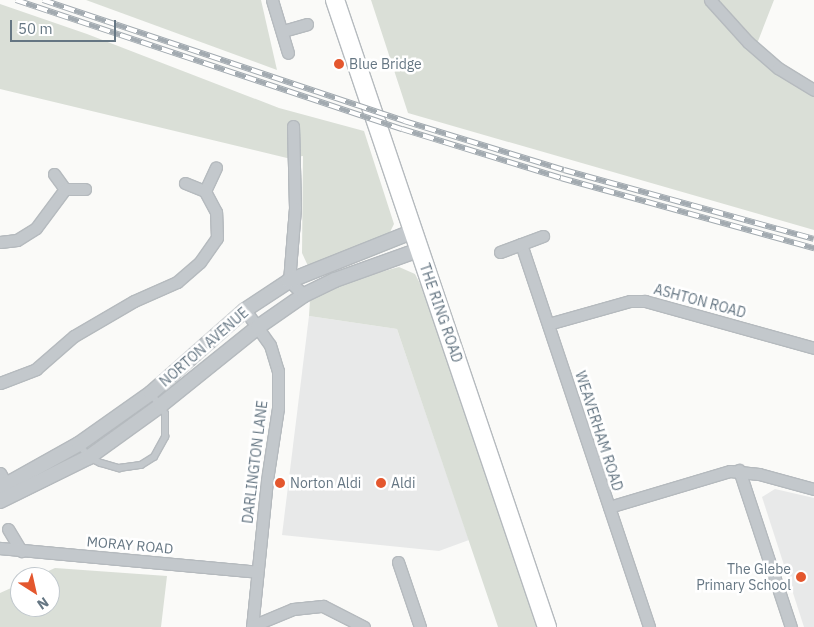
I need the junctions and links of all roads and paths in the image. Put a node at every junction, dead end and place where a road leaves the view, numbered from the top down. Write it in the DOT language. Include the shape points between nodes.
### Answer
graph roads {
  1 [pos="272,0"];
  2 [pos="335,0"];
  3 [pos="710,0"];
  4 [pos="307,24"];
  5 [pos="283,31"];
  6 [pos="288,53"];
  7 [pos="814,90"];
  8 [pos="293,126"];
  9 [pos="216,167"];
  10 [pos="54,174"];
  11 [pos="185,183"];
  12 [pos="66,189"];
  13 [pos="85,189"];
  14 [pos="205,191"];
  15 [pos="414,231"];
  16 [pos="543,236"];
  17 [pos="0,242"];
  18 [pos="521,244"];
  19 [pos="419,250"];
  20 [pos="500,252"];
  21 [pos="288,281"];
  22 [pos="304,295"];
  23 [pos="245,310"];
  24 [pos="548,324"];
  25 [pos="258,327"];
  26 [pos="814,348"];
  27 [pos="0,383"];
  28 [pos="151,393"];
  29 [pos="161,405"];
  30 [pos="79,444"];
  31 [pos="89,457"];
  32 [pos="739,470"];
  33 [pos="4,488"];
  34 [pos="814,489"];
  35 [pos="609,507"];
  36 [pos="8,529"];
  37 [pos="0,548"];
  38 [pos="20,551"];
  39 [pos="398,562"];
  40 [pos="257,572"];
  41 [pos="252,626"];
  42 [pos="364,627"];
  43 [pos="420,627"];
  44 [pos="547,627"];
  45 [pos="649,627"];
  46 [pos="791,627"];
  1 -- 5 [label="street"];
  2 -- 15 [label="main road, THE RING ROAD"];
  3 -- 7 [label="street" via="748,42 778,68"];
  4 -- 5 [label="street"];
  5 -- 6 [label="street"];
  8 -- 21 [label="street" via="295,208"];
  9 -- 14 [label="street"];
  10 -- 12 [label="street"];
  11 -- 14 [label="street"];
  12 -- 13 [label="street"];
  12 -- 17 [label="street" via="36,228 17,240"];
  14 -- 27 [label="street" via="216,212 217,238 200,262 177,282 134,301 74,336 36,369"];
  15 -- 19 [label="main road, THE RING ROAD"];
  15 -- 21 [label="street, NORTON AVENUE"];
  16 -- 18 [label="street"];
  18 -- 20 [label="street"];
  18 -- 24 [label="street, WEAVERHAM ROAD"];
  19 -- 22 [label="street, NORTON AVENUE"];
  19 -- 44 [label="main road, THE RING ROAD"];
  21 -- 22 [label="street"];
  21 -- 23 [label="street, NORTON AVENUE"];
  22 -- 25 [label="street, NORTON AVENUE"];
  23 -- 25 [label="street, DARLINGTON LANE"];
  23 -- 28 [label="street, NORTON AVENUE"];
  24 -- 26 [label="street, ASHTON ROAD" via="630,301 645,301"];
  24 -- 35 [label="street, WEAVERHAM ROAD"];
  25 -- 29 [label="street, NORTON AVENUE"];
  25 -- 40 [label="street, DARLINGTON LANE" via="270,345 278,371 278,408"];
  28 -- 29 [label="lane"];
  28 -- 30 [label="street, NORTON AVENUE"];
  29 -- 31 [label="street, NORTON AVENUE"];
  29 -- 31 [label="lane" via="165,414 165,437 154,457 141,464 119,468"];
  30 -- 31 [label="lane"];
  30 -- 33 [label="street, NORTON AVENUE"];
  31 -- 33 [label="street, NORTON AVENUE"];
  32 -- 34 [label="street"];
  32 -- 35 [label="street" via="718,473"];
  32 -- 46 [label="street"];
  35 -- 45 [label="street, WEAVERHAM ROAD"];
  36 -- 38 [label="street"];
  37 -- 38 [label="street, MORAY ROAD"];
  38 -- 40 [label="street, MORAY ROAD"];
  39 -- 43 [label="street"];
  40 -- 41 [label="street, DARLINGTON LANE"];
  41 -- 42 [label="street" via="293,609 323,606"];
}
